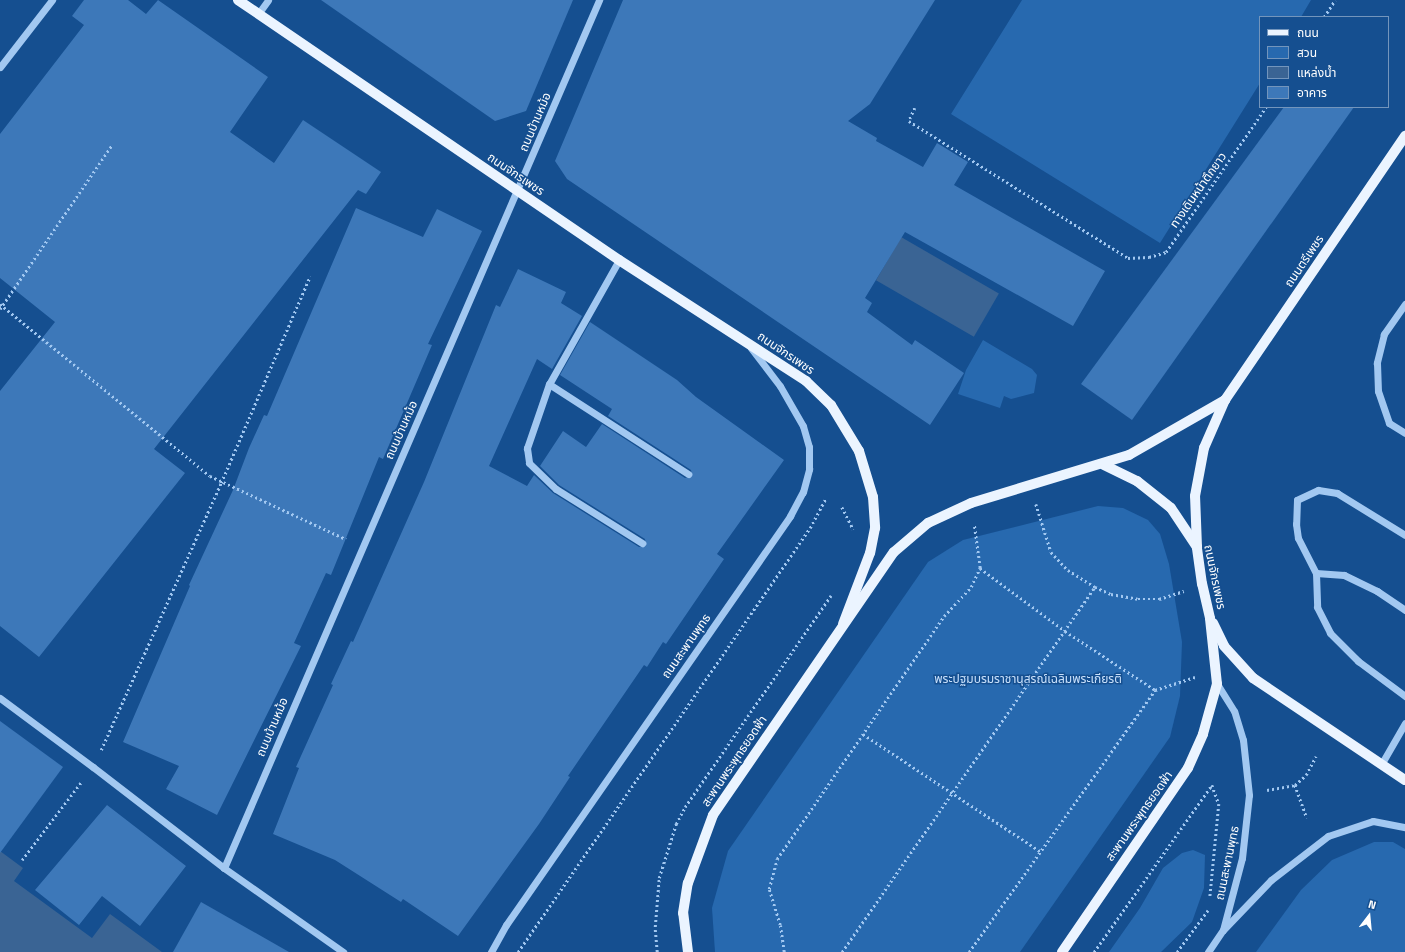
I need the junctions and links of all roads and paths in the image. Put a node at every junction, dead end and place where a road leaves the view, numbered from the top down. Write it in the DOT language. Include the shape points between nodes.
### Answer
graph roads {
  1 [pos="52,0"];
  2 [pos="238,0"];
  3 [pos="268,0"];
  4 [pos="599,0"];
  5 [pos="1335,0"];
  6 [pos="258,14"];
  7 [pos="1325,16"];
  8 [pos="0,67"];
  9 [pos="915,108"];
  10 [pos="1265,108"];
  11 [pos="1405,136"];
  12 [pos="112,145"];
  13 [pos="517,190"];
  14 [pos="618,260"];
  15 [pos="310,276"];
  16 [pos="1405,304"];
  17 [pos="1,305"];
  18 [pos="0,309"];
  19 [pos="746,342"];
  20 [pos="549,384"];
  21 [pos="1224,400"];
  22 [pos="1405,433"];
  23 [pos="1104,465"];
  24 [pos="688,474"];
  25 [pos="221,483"];
  26 [pos="1032,486"];
  27 [pos="826,498"];
  28 [pos="971,503"];
  29 [pos="842,506"];
  30 [pos="854,535"];
  31 [pos="1405,535"];
  32 [pos="642,543"];
  33 [pos="362,546"];
  34 [pos="1197,547"];
  35 [pos="980,568"];
  36 [pos="1316,573"];
  37 [pos="1202,584"];
  38 [pos="1095,587"];
  39 [pos="832,593"];
  40 [pos="1405,610"];
  41 [pos="1210,618"];
  42 [pos="843,624"];
  43 [pos="1065,631"];
  44 [pos="1216,671"];
  45 [pos="1217,684"];
  46 [pos="1155,690"];
  47 [pos="1405,696"];
  48 [pos="0,698"];
  49 [pos="1405,723"];
  50 [pos="863,734"];
  51 [pos="1316,756"];
  52 [pos="1382,763"];
  53 [pos="94,767"];
  54 [pos="1405,780"];
  55 [pos="1295,784"];
  56 [pos="1262,790"];
  57 [pos="951,793"];
  58 [pos="1307,818"];
  59 [pos="1405,827"];
  60 [pos="1041,853"];
  61 [pos="22,860"];
  62 [pos="224,868"];
  63 [pos="1210,901"];
  64 [pos="1209,908"];
  65 [pos="1223,930"];
  66 [pos="343,952"];
  67 [pos="491,952"];
  68 [pos="518,952"];
  69 [pos="657,952"];
  70 [pos="688,952"];
  71 [pos="784,952"];
  72 [pos="842,952"];
  73 [pos="969,952"];
  74 [pos="1062,952"];
  75 [pos="1094,952"];
  76 [pos="1177,952"];
  77 [pos="1208,952"];
  1 -- 8 [label="street"];
  2 -- 6 [label="main road, ถนนจักรเพชร"];
  3 -- 6 [label="street"];
  4 -- 13 [label="street, ถนนบ้านหม้อ"];
  5 -- 7 [label="path"];
  6 -- 13 [label="main road, ถนนจักรเพชร"];
  9 -- 10 [label="path, ทางเดินหน้าตึกยาว" via="909,121 1128,258 1149,257 1166,252"];
  11 -- 21 [label="main road, ถนนตรีเพชร"];
  12 -- 17 [label="path"];
  13 -- 14 [label="main road, ถนนจักรเพชร"];
  13 -- 33 [label="street, ถนนบ้านหม้อ"];
  14 -- 19 [label="main road, ถนนจักรเพชร"];
  14 -- 20 [label="street"];
  15 -- 25 [label="path"];
  16 -- 22 [label="street" via="1384,334 1377,363 1378,391 1389,423"];
  17 -- 18 [label="path"];
  17 -- 25 [label="path"];
  19 -- 42 [label="main road, ถนนจักรเพชร" via="806,381 831,405 859,451 866,470 873,497 875,528 870,553"];
  19 -- 67 [label="street, ถนนสะพานพุทธ" via="780,386 803,426 809,447 809,469 803,492 790,516 506,925"];
  20 -- 24 [label="street"];
  20 -- 32 [label="street" via="527,448 529,463 556,489"];
  21 -- 23 [label="main road, ถนนตรีเพชร" via="1155,441"];
  21 -- 34 [label="main road, ถนนตรีเพชร" via="1204,448 1195,496"];
  23 -- 26 [label="main road"];
  23 -- 34 [label="main road, ถนนจักรเพชร" via="1137,481 1171,508"];
  25 -- 33 [label="path"];
  25 -- 53 [label="path"];
  26 -- 28 [label="main road"];
  26 -- 38 [label="path" via="1051,552 1068,570"];
  27 -- 68 [label="path" via="810,528"];
  28 -- 35 [label="path"];
  28 -- 42 [label="main road" via="928,523 894,552"];
  29 -- 30 [label="path" via="852,524"];
  31 -- 36 [label="street" via="1337,493 1318,490 1298,500 1296,524 1298,538"];
  33 -- 62 [label="street, ถนนบ้านหม้อ"];
  34 -- 37 [label="main road, ถนนจักรเพชร"];
  35 -- 43 [label="path"];
  35 -- 50 [label="path" via="971,587 944,616"];
  36 -- 40 [label="street" via="1344,575 1377,591"];
  36 -- 47 [label="street" via="1317,607 1330,633 1358,661"];
  37 -- 38 [label="path" via="1152,599 1111,594"];
  37 -- 41 [label="main road, ถนนจักรเพชร"];
  38 -- 43 [label="path"];
  39 -- 69 [label="path" via="682,812 659,878 655,927"];
  41 -- 44 [label="main road, ถนนจักรเพชร"];
  41 -- 52 [label="main road, ถนนจักรเพชร" via="1224,646 1253,678"];
  42 -- 70 [label="main road, สะพานพระพุทธยอดฟ้า" via="713,815 688,883 683,913"];
  43 -- 46 [label="path"];
  43 -- 57 [label="path"];
  44 -- 45 [label="main road, ถนนจักรเพชร"];
  44 -- 46 [label="path"];
  45 -- 65 [label="street, ถนนสะพานพุทธ" via="1234,711 1243,740 1249,795 1242,858"];
  45 -- 74 [label="main road, สะพานพระพุทธยอดฟ้า" via="1203,734 1188,768"];
  46 -- 60 [label="path"];
  48 -- 53 [label="street"];
  49 -- 52 [label="street"];
  50 -- 57 [label="path"];
  50 -- 71 [label="path" via="777,859 769,889 780,925"];
  51 -- 55 [label="path" via="1306,774"];
  52 -- 54 [label="main road, ถนนจักรเพชร"];
  53 -- 61 [label="path"];
  53 -- 62 [label="street"];
  55 -- 56 [label="path"];
  55 -- 58 [label="path"];
  57 -- 60 [label="path"];
  57 -- 72 [label="path"];
  59 -- 65 [label="street" via="1373,821 1328,836 1271,880"];
  60 -- 73 [label="path"];
  62 -- 66 [label="street"];
  63 -- 75 [label="path" via="1219,804 1212,785"];
  64 -- 76 [label="path"];
  65 -- 77 [label="street, ถนนสะพานพุทธ"];
}
